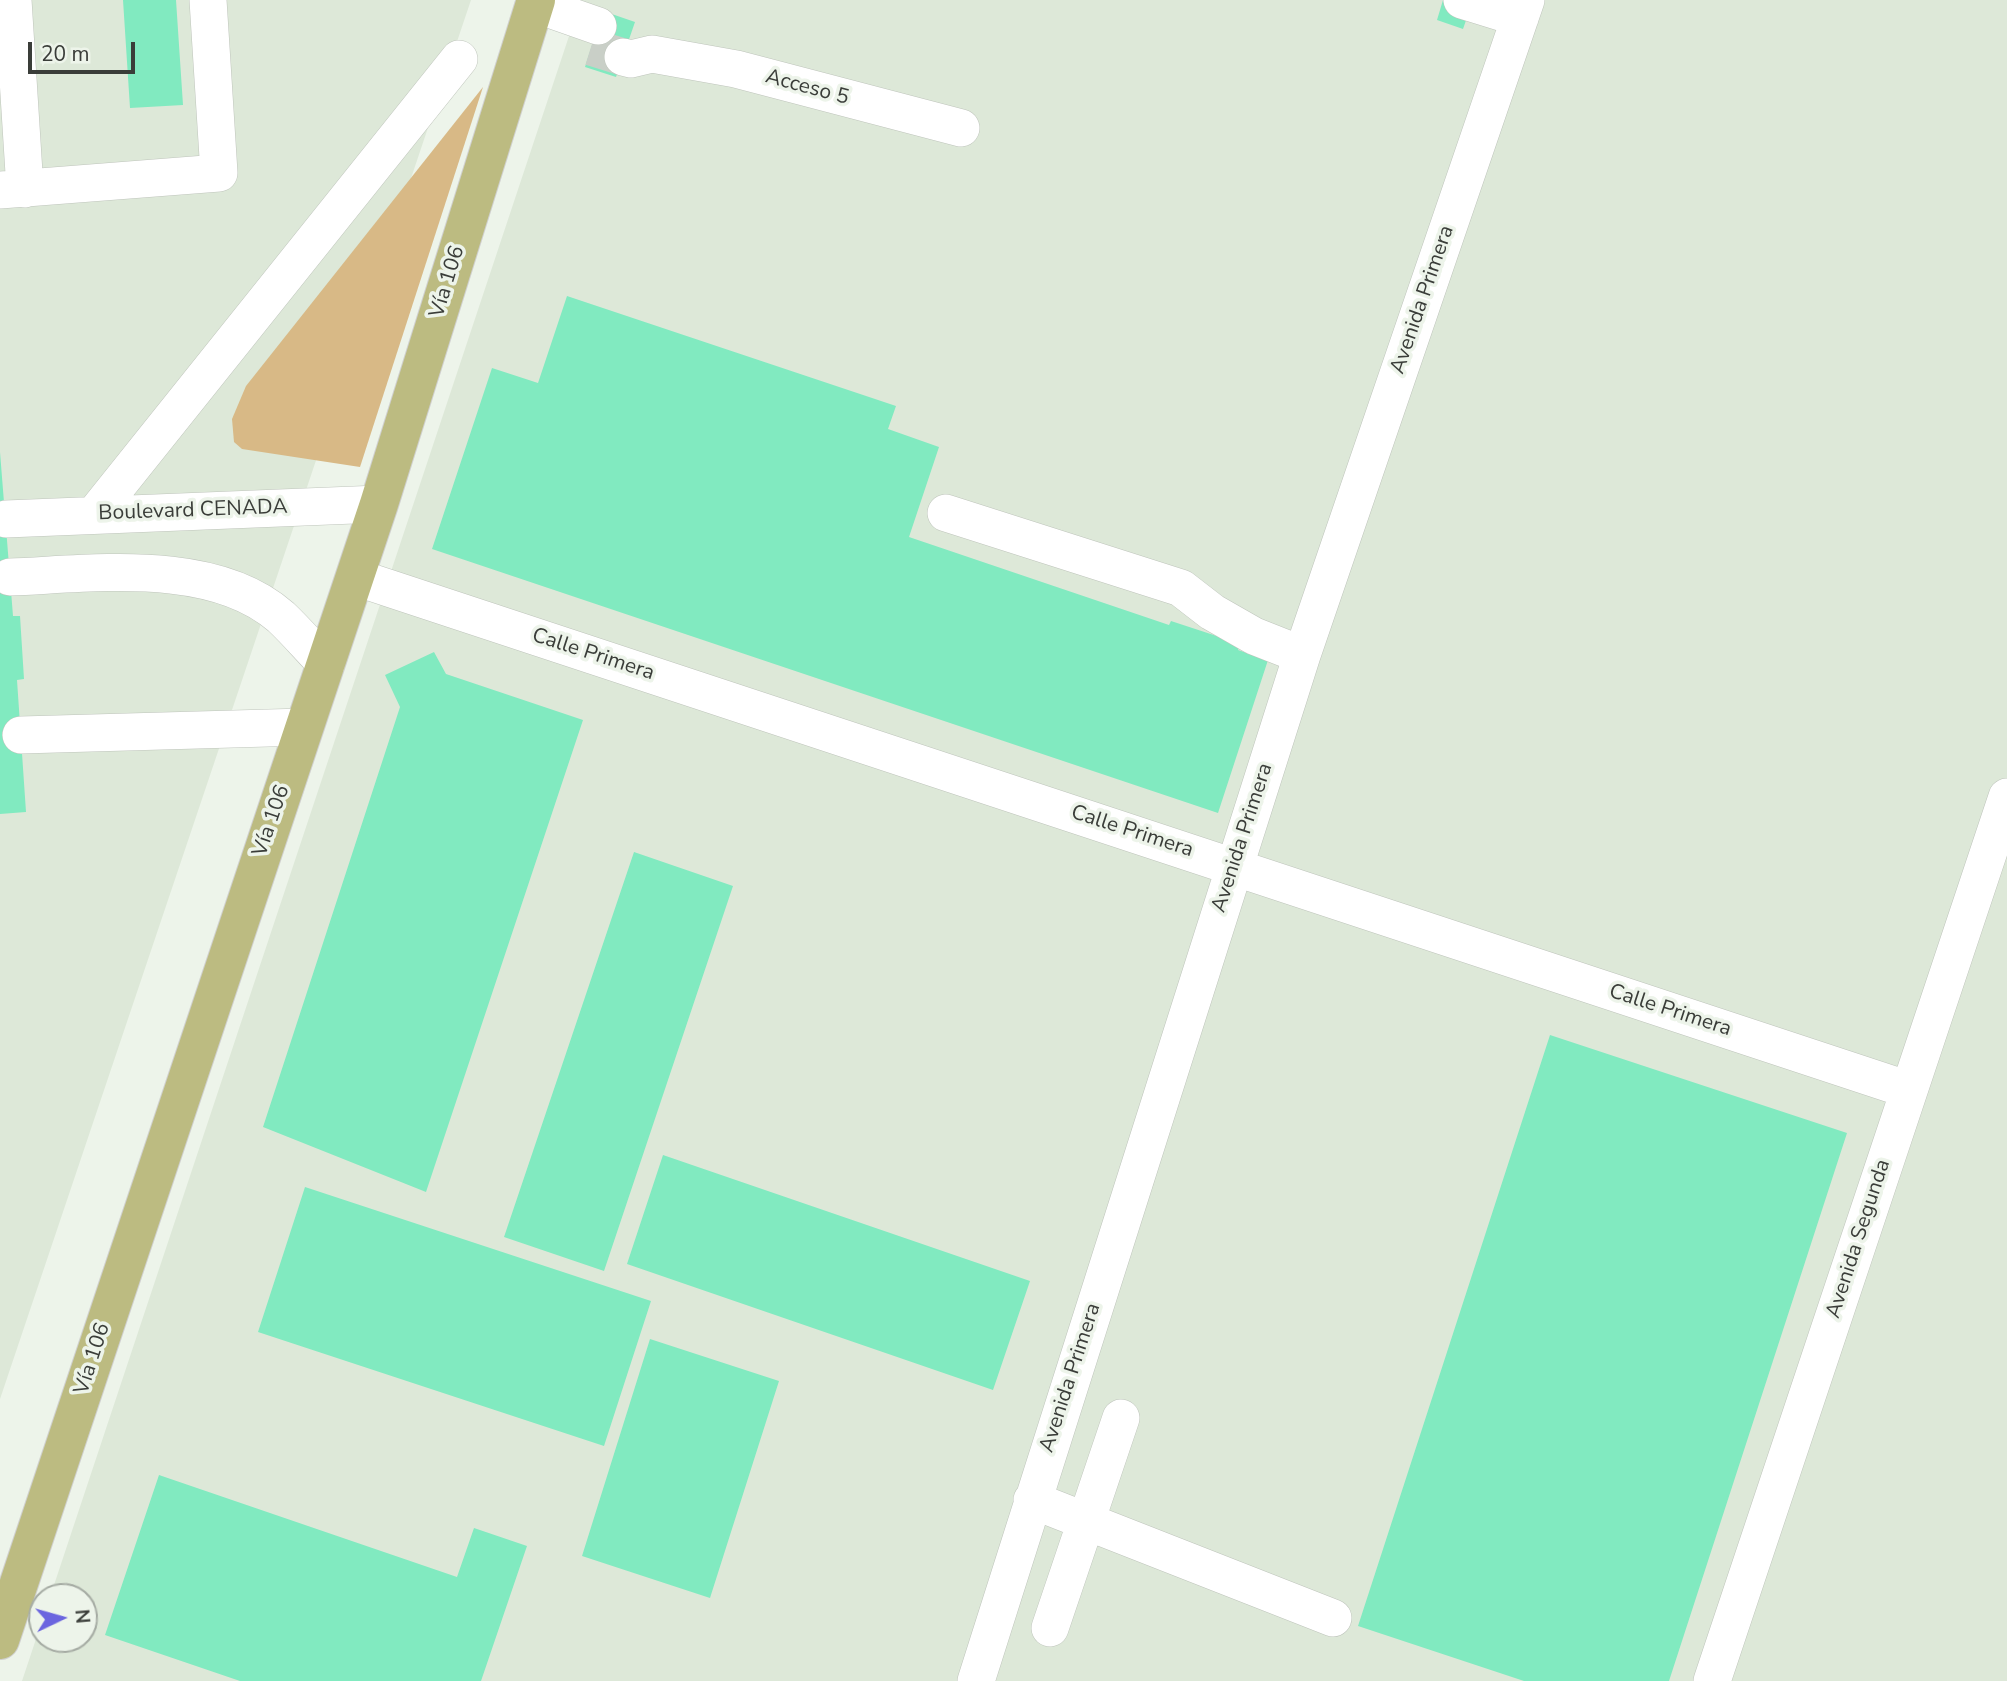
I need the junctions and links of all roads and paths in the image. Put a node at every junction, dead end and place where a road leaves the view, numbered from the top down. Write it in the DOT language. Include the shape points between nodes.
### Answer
graph roads {
  1 [pos="13,0"];
  2 [pos="208,0"];
  3 [pos="1462,0"];
  4 [pos="1523,9"];
  5 [pos="533,11"];
  6 [pos="459,59"];
  7 [pos="961,128"];
  8 [pos="13,190"];
  9 [pos="379,504"];
  10 [pos="946,513"];
  11 [pos="94,515"];
  12 [pos="6,519"];
  13 [pos="10,577"];
  14 [pos="355,577"];
  15 [pos="1302,655"];
  16 [pos="326,664"];
  17 [pos="304,727"];
  18 [pos="21,734"];
  19 [pos="2007,797"];
  20 [pos="1234,865"];
  21 [pos="1909,1090"];
  22 [pos="1121,1418"];
  23 [pos="1032,1500"];
  24 [pos="1086,1523"];
  25 [pos="1333,1618"];
  26 [pos="1051,1628"];
  27 [pos="0,1640"];
  28 [pos="976,1681"];
  29 [pos="1712,1681"];
  1 -- 8 [label="street"];
  2 -- 8 [label="street" via="219,173"];
  3 -- 4 [label="street"];
  4 -- 15 [label="street, Avenida Primera"];
  5 -- 7 [label="street, Acceso 5" via="619,44 736,69"];
  5 -- 9 [label="main road, Vía 106"];
  6 -- 11 [label="street"];
  9 -- 11 [label="street, Boulevard CENADA"];
  9 -- 14 [label="main road, Vía 106"];
  10 -- 15 [label="street" via="1181,588 1254,636"];
  11 -- 12 [label="street, Boulevard CENADA"];
  13 -- 16 [label="street" via="151,572 224,586 280,616"];
  14 -- 16 [label="main road, Vía 106"];
  14 -- 20 [label="street, Calle Primera"];
  15 -- 20 [label="street, Avenida Primera"];
  16 -- 17 [label="main road, Vía 106"];
  17 -- 18 [label="street"];
  17 -- 27 [label="main road, Vía 106"];
  19 -- 21 [label="street, Avenida Segunda"];
  20 -- 21 [label="street, Calle Primera"];
  20 -- 23 [label="street, Avenida Primera"];
  21 -- 29 [label="street, Avenida Segunda"];
  22 -- 24 [label="street"];
  23 -- 24 [label="street"];
  23 -- 28 [label="street, Avenida Primera"];
  24 -- 25 [label="street"];
  24 -- 26 [label="street"];
}
